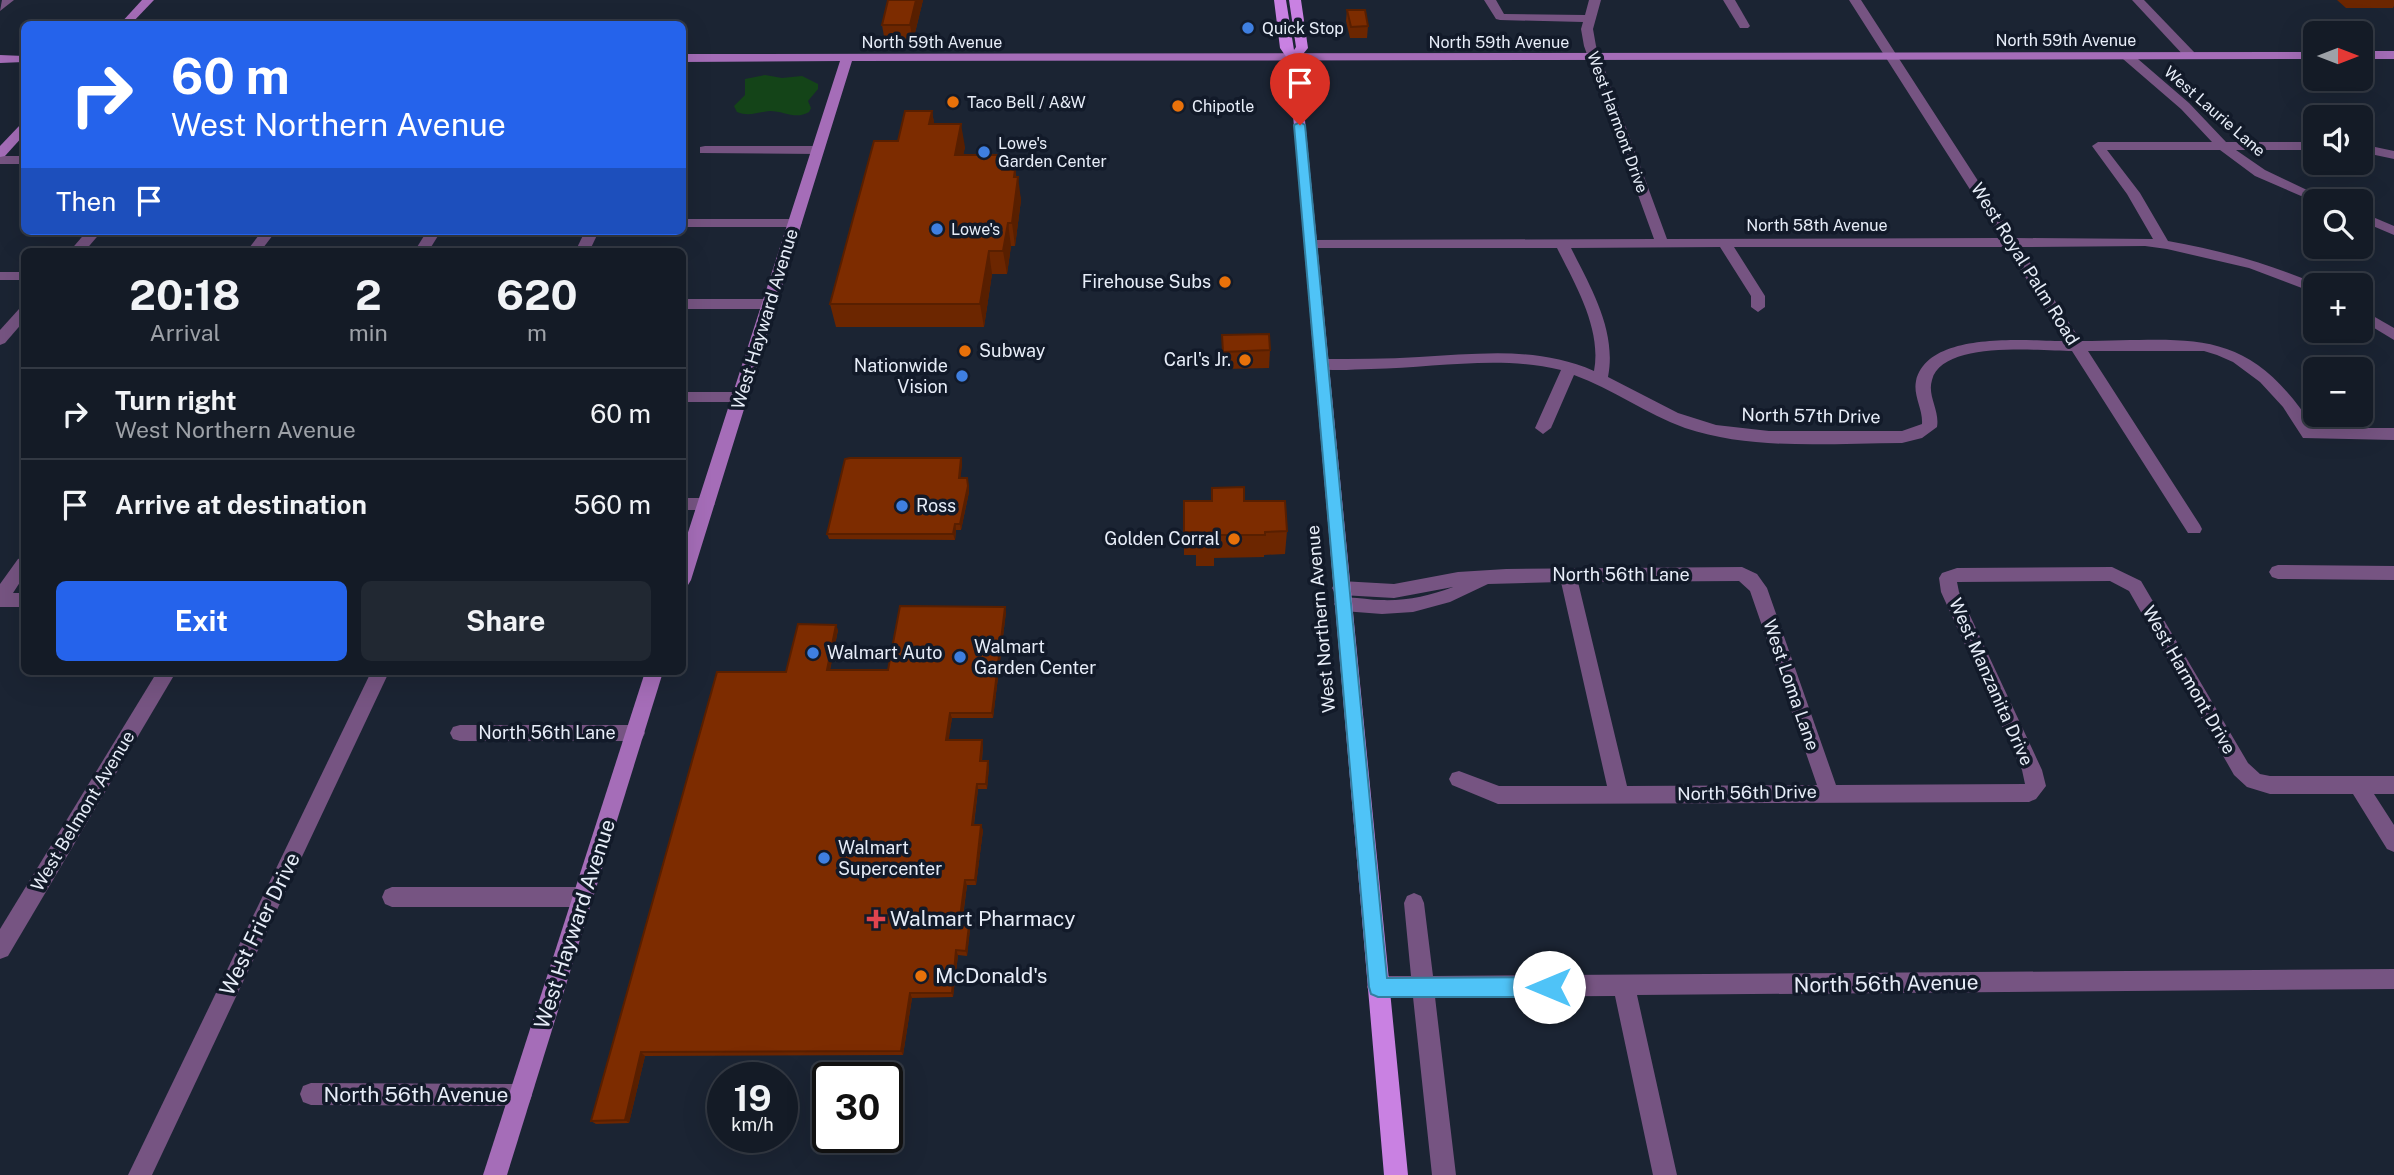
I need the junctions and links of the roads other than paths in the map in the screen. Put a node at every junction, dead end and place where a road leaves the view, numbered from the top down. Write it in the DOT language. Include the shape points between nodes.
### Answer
graph roads {
  1 [pos="8,0"];
  2 [pos="148,0"];
  3 [pos="1280,0"];
  4 [pos="1295,0"];
  5 [pos="1490,0"];
  6 [pos="1595,0"];
  7 [pos="1728,0"];
  8 [pos="1855,0"];
  9 [pos="2138,0"];
  10 [pos="0,8"];
  11 [pos="1589,19"];
  12 [pos="128,21"];
  13 [pos="1744,26"];
  14 [pos="2190,55"];
  15 [pos="2303,55"];
  16 [pos="2373,55"];
  17 [pos="2394,55"];
  18 [pos="1892,56"];
  19 [pos="2127,56"];
  20 [pos="1594,57"];
  21 [pos="686,58"];
  22 [pos="847,58"];
  23 [pos="1293,58"];
  24 [pos="0,59"];
  25 [pos="21,59"];
  26 [pos="21,131"];
  27 [pos="2224,146"];
  28 [pos="2303,146"];
  29 [pos="705,150"];
  30 [pos="818,150"];
  31 [pos="2373,151"];
  32 [pos="0,153"];
  33 [pos="2394,155"];
  34 [pos="0,160"];
  35 [pos="21,160"];
  36 [pos="2303,192"];
  37 [pos="2373,221"];
  38 [pos="686,223"];
  39 [pos="795,223"];
  40 [pos="2394,231"];
  41 [pos="91,235"];
  42 [pos="2011,242"];
  43 [pos="1562,243"];
  44 [pos="1662,243"];
  45 [pos="1724,243"];
  46 [pos="1311,244"];
  47 [pos="2163,244"];
  48 [pos="80,248"];
  49 [pos="0,276"];
  50 [pos="21,276"];
  51 [pos="2303,284"];
  52 [pos="686,304"];
  53 [pos="769,304"];
  54 [pos="1758,307"];
  55 [pos="21,316"];
  56 [pos="2373,322"];
  57 [pos="2394,335"];
  58 [pos="0,340"];
  59 [pos="2076,345"];
  60 [pos="1322,363"];
  61 [pos="1570,367"];
  62 [pos="1600,378"];
  63 [pos="686,397"];
  64 [pos="740,397"];
  65 [pos="1543,428"];
  66 [pos="2394,434"];
  67 [pos="686,504"];
  68 [pos="707,504"];
  69 [pos="2194,529"];
  70 [pos="686,567"];
  71 [pos="21,568"];
  72 [pos="2278,572"];
  73 [pos="2394,573"];
  74 [pos="1568,576"];
  75 [pos="1948,578"];
  76 [pos="1751,579"];
  77 [pos="1342,596"];
  78 [pos="0,598"];
  79 [pos="21,600"];
  80 [pos="165,675"];
  81 [pos="379,675"];
  82 [pos="653,675"];
  83 [pos="460,733"];
  84 [pos="635,733"];
  85 [pos="1459,779"];
  86 [pos="2358,785"];
  87 [pos="2394,785"];
  88 [pos="2036,786"];
  89 [pos="1829,792"];
  90 [pos="1619,794"];
  91 [pos="2394,843"];
  92 [pos="392,897"];
  93 [pos="584,897"];
  94 [pos="1413,903"];
  95 [pos="0,949"];
  96 [pos="2394,979"];
  97 [pos="1378,987"];
  98 [pos="1422,987"];
  99 [pos="1624,987"];
  100 [pos="311,1094"];
  101 [pos="521,1095"];
  102 [pos="140,1175"];
  103 [pos="495,1175"];
  104 [pos="1396,1175"];
  105 [pos="1444,1175"];
  106 [pos="1665,1175"];
  1 -- 10 [label="street"];
  2 -- 12 [label="main road"];
  3 -- 23 [label="main road, West Northern Avenue" via="1286,48"];
  4 -- 23 [label="main road, West Northern Avenue" via="1302,48"];
  5 -- 11 [label="street" via="1500,17"];
  6 -- 11 [label="street, West Harmont Drive"];
  7 -- 13 [label="street"];
  8 -- 18 [label="street, West Royal Palm Road"];
  9 -- 14 [label="street, West Laurie Lane"];
  11 -- 20 [label="street, West Harmont Drive"];
  14 -- 15 [label="main road, North 59th Avenue"];
  14 -- 19 [label="main road, North 59th Avenue"];
  16 -- 17 [label="main road"];
  18 -- 19 [label="main road, North 59th Avenue"];
  18 -- 20 [label="main road, North 59th Avenue"];
  18 -- 42 [label="street, West Royal Palm Road"];
  19 -- 27 [label="street, West Laurie Lane"];
  20 -- 23 [label="main road, North 59th Avenue"];
  20 -- 44 [label="street, West Harmont Drive"];
  21 -- 22 [label="main road, North 59th Avenue"];
  22 -- 23 [label="main road, North 59th Avenue"];
  22 -- 30 [label="main road, West Hayward Avenue"];
  23 -- 46 [label="main road, West Northern Avenue"];
  24 -- 25 [label="main road"];
  26 -- 32 [label="main road"];
  27 -- 28 [label="street"];
  27 -- 36 [label="street, West Laurie Lane" via="2260,173"];
  27 -- 47 [label="street" via="2098,146 2142,206"];
  29 -- 30 [label="street"];
  30 -- 39 [label="main road, West Hayward Avenue"];
  31 -- 33 [label="street"];
  34 -- 35 [label="street"];
  37 -- 40 [label="street"];
  38 -- 39 [label="street"];
  39 -- 53 [label="main road, West Hayward Avenue"];
  41 -- 48 [label="street"];
  42 -- 45 [label="street, North 58th Avenue"];
  42 -- 47 [label="street, North 58th Avenue"];
  42 -- 59 [label="street, West Royal Palm Road"];
  43 -- 44 [label="street, North 58th Avenue"];
  43 -- 46 [label="street, North 58th Avenue"];
  43 -- 62 [label="street" via="1600,335 1604,366"];
  44 -- 45 [label="street, North 58th Avenue"];
  45 -- 54 [label="street" via="1758,296"];
  46 -- 60 [label="main road, West Northern Avenue"];
  47 -- 51 [label="street, North 58th Avenue" via="2251,264"];
  49 -- 50 [label="street"];
  52 -- 53 [label="street"];
  53 -- 64 [label="main road, West Hayward Avenue"];
  55 -- 58 [label="street"];
  56 -- 57 [label="street"];
  59 -- 62 [label="street, North 57th Drive" via="1975,346 1949,354 1926,376 1923,390 1932,415 1929,427 1902,437 1751,436 1713,430 1661,411"];
  59 -- 66 [label="street, North 57th Drive" via="2204,345 2236,356 2263,373 2309,434"];
  59 -- 69 [label="street, West Royal Palm Road"];
  60 -- 61 [label="street, North 57th Drive" via="1425,362 1483,355"];
  60 -- 77 [label="main road, West Northern Avenue"];
  61 -- 62 [label="street, North 57th Drive"];
  61 -- 65 [label="street"];
  63 -- 64 [label="street"];
  64 -- 68 [label="main road, West Hayward Avenue"];
  67 -- 68 [label="street"];
  68 -- 70 [label="main road, West Hayward Avenue"];
  71 -- 78 [label="street"];
  72 -- 73 [label="street"];
  74 -- 76 [label="street, North 56th Lane" via="1742,575"];
  74 -- 77 [label="street, North 56th Lane" via="1489,577 1421,606 1378,608"];
  74 -- 90 [label="street"];
  75 -- 86 [label="street, West Harmont Drive" via="2112,574 2124,579 2135,586 2241,769 2254,781"];
  75 -- 88 [label="street, West Manzanita Drive"];
  76 -- 89 [label="street, West Loma Lane"];
  77 -- 97 [label="main road, West Northern Avenue"];
  78 -- 79 [label="street"];
  80 -- 95 [label="street, West Belmont Avenue"];
  81 -- 102 [label="street, West Frier Drive"];
  82 -- 84 [label="main road, West Hayward Avenue"];
  83 -- 84 [label="street, North 56th Lane"];
  84 -- 93 [label="main road, West Hayward Avenue"];
  85 -- 90 [label="street, North 56th Drive" via="1499,795"];
  86 -- 87 [label="street"];
  86 -- 91 [label="street"];
  88 -- 89 [label="street, North 56th Drive" via="2029,793"];
  89 -- 90 [label="street, North 56th Drive"];
  92 -- 93 [label="street"];
  93 -- 101 [label="main road, West Hayward Avenue"];
  94 -- 98 [label="street"];
  96 -- 99 [label="street, North 56th Avenue"];
  97 -- 98 [label="street, North 56th Avenue"];
  97 -- 104 [label="main road, West Northern Avenue"];
  98 -- 99 [label="street, North 56th Avenue"];
  98 -- 105 [label="street"];
  99 -- 106 [label="street"];
  100 -- 101 [label="street, North 56th Avenue"];
  101 -- 103 [label="main road, West Hayward Avenue"];
}
